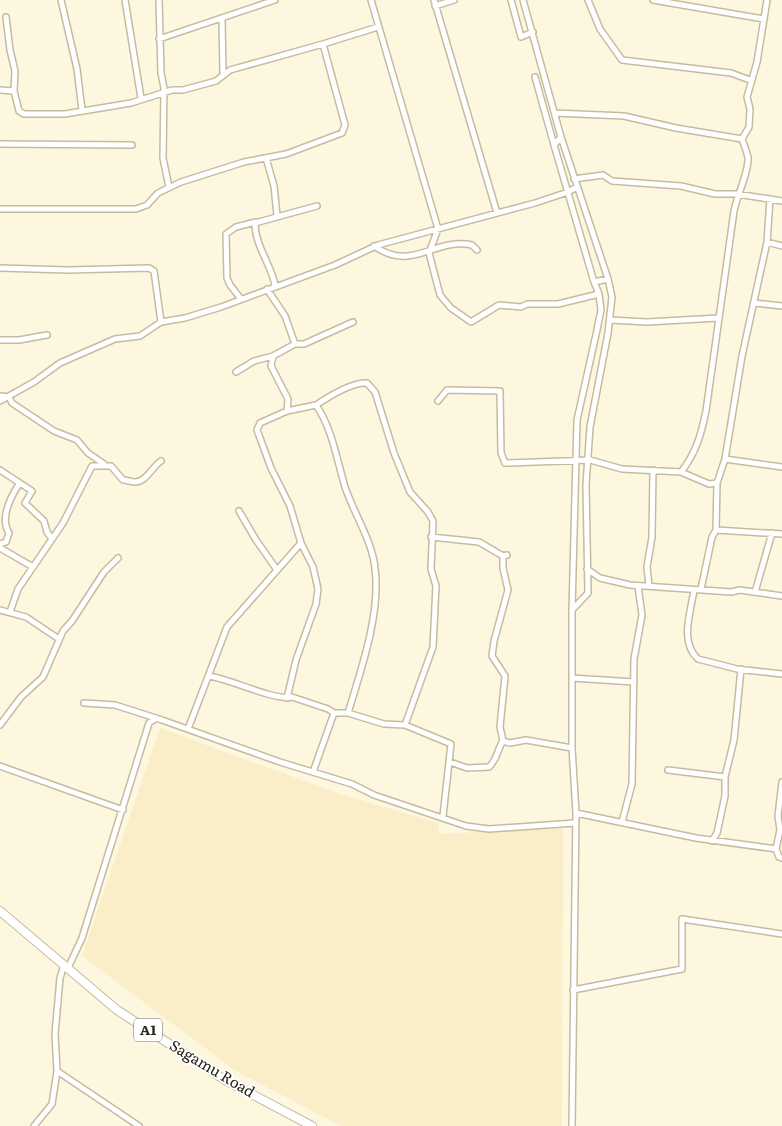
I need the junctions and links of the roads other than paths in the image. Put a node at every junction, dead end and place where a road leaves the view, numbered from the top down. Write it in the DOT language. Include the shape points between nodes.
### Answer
graph roads {
  1 [pos="60,0"];
  2 [pos="125,0"];
  3 [pos="159,0"];
  4 [pos="275,0"];
  5 [pos="371,0"];
  6 [pos="454,0"];
  7 [pos="511,0"];
  8 [pos="524,0"];
  9 [pos="588,0"];
  10 [pos="653,0"];
  11 [pos="767,0"];
  12 [pos="434,3"];
  13 [pos="6,17"];
  14 [pos="222,19"];
  15 [pos="764,19"];
  16 [pos="378,27"];
  17 [pos="533,32"];
  18 [pos="159,39"];
  19 [pos="323,44"];
  20 [pos="223,73"];
  21 [pos="535,77"];
  22 [pos="750,80"];
  23 [pos="0,90"];
  24 [pos="14,91"];
  25 [pos="163,92"];
  26 [pos="141,98"];
  27 [pos="82,110"];
  28 [pos="555,113"];
  29 [pos="561,137"];
  30 [pos="742,139"];
  31 [pos="0,144"];
  32 [pos="132,145"];
  33 [pos="554,145"];
  34 [pos="266,158"];
  35 [pos="574,179"];
  36 [pos="169,187"];
  37 [pos="577,187"];
  38 [pos="568,192"];
  39 [pos="737,194"];
  40 [pos="770,199"];
  41 [pos="782,201"];
  42 [pos="316,206"];
  43 [pos="0,209"];
  44 [pos="497,213"];
  45 [pos="277,215"];
  46 [pos="256,222"];
  47 [pos="438,229"];
  48 [pos="767,242"];
  49 [pos="374,246"];
  50 [pos="782,246"];
  51 [pos="477,250"];
  52 [pos="429,253"];
  53 [pos="0,268"];
  54 [pos="608,279"];
  55 [pos="594,282"];
  56 [pos="275,286"];
  57 [pos="267,289"];
  58 [pos="599,294"];
  59 [pos="241,299"];
  60 [pos="754,303"];
  61 [pos="782,306"];
  62 [pos="718,318"];
  63 [pos="610,320"];
  64 [pos="161,322"];
  65 [pos="353,322"];
  66 [pos="47,335"];
  67 [pos="0,340"];
  68 [pos="295,344"];
  69 [pos="273,356"];
  70 [pos="236,372"];
  71 [pos="0,396"];
  72 [pos="9,397"];
  73 [pos="438,401"];
  74 [pos="0,402"];
  75 [pos="316,405"];
  76 [pos="287,410"];
  77 [pos="725,459"];
  78 [pos="590,460"];
  79 [pos="160,461"];
  80 [pos="576,461"];
  81 [pos="104,465"];
  82 [pos="782,467"];
  83 [pos="0,470"];
  84 [pos="653,470"];
  85 [pos="680,472"];
  86 [pos="717,483"];
  87 [pos="19,484"];
  88 [pos="239,511"];
  89 [pos="716,530"];
  90 [pos="772,533"];
  91 [pos="782,534"];
  92 [pos="431,537"];
  93 [pos="52,539"];
  94 [pos="301,543"];
  95 [pos="0,544"];
  96 [pos="0,548"];
  97 [pos="118,558"];
  98 [pos="33,567"];
  99 [pos="587,569"];
  100 [pos="277,570"];
  101 [pos="638,586"];
  102 [pos="649,586"];
  103 [pos="701,589"];
  104 [pos="694,590"];
  105 [pos="756,592"];
  106 [pos="782,596"];
  107 [pos="0,610"];
  108 [pos="572,610"];
  109 [pos="10,612"];
  110 [pos="59,639"];
  111 [pos="741,669"];
  112 [pos="782,674"];
  113 [pos="209,676"];
  114 [pos="572,678"];
  115 [pos="634,682"];
  116 [pos="287,698"];
  117 [pos="84,703"];
  118 [pos="334,713"];
  119 [pos="348,713"];
  120 [pos="155,719"];
  121 [pos="0,725"];
  122 [pos="405,725"];
  123 [pos="188,729"];
  124 [pos="503,741"];
  125 [pos="572,748"];
  126 [pos="450,762"];
  127 [pos="0,766"];
  128 [pos="668,770"];
  129 [pos="313,772"];
  130 [pos="725,777"];
  131 [pos="782,782"];
  132 [pos="122,810"];
  133 [pos="576,813"];
  134 [pos="442,816"];
  135 [pos="622,822"];
  136 [pos="575,823"];
  137 [pos="781,830"];
  138 [pos="712,841"];
  139 [pos="776,849"];
  140 [pos="782,858"];
  141 [pos="0,911"];
  142 [pos="782,934"];
  143 [pos="66,967"];
  144 [pos="573,990"];
  145 [pos="57,1071"];
  146 [pos="35,1126"];
  147 [pos="139,1126"];
  148 [pos="312,1126"];
  149 [pos="572,1126"];
  1 -- 27 [label="street" via="76,64"];
  2 -- 26 [label="street"];
  3 -- 18 [label="street"];
  4 -- 14 [label="street"];
  5 -- 16 [label="street"];
  6 -- 12 [label="street"];
  7 -- 17 [label="street" via="521,37"];
  8 -- 17 [label="street"];
  9 -- 22 [label="street" via="600,29 622,60 731,74"];
  10 -- 15 [label="street"];
  11 -- 15 [label="street"];
  12 -- 44 [label="street"];
  13 -- 24 [label="street" via="15,71"];
  14 -- 18 [label="street"];
  14 -- 20 [label="street"];
  15 -- 22 [label="street"];
  16 -- 19 [label="street"];
  16 -- 47 [label="street"];
  17 -- 28 [label="street"];
  18 -- 25 [label="street"];
  19 -- 20 [label="street"];
  19 -- 34 [label="street" via="344,118 344,130 286,154"];
  20 -- 25 [label="street" via="216,81"];
  21 -- 33 [label="street"];
  22 -- 30 [label="street" via="747,97 749,127"];
  23 -- 24 [label="street"];
  24 -- 27 [label="street" via="19,111 24,114 65,114"];
  25 -- 26 [label="street"];
  25 -- 36 [label="street" via="163,158"];
  26 -- 27 [label="street" via="130,103"];
  28 -- 29 [label="street"];
  28 -- 30 [label="street" via="624,116"];
  29 -- 33 [label="street"];
  29 -- 35 [label="street"];
  30 -- 39 [label="street" via="748,158 747,171"];
  31 -- 32 [label="street"];
  33 -- 38 [label="street"];
  34 -- 36 [label="street"];
  34 -- 45 [label="street" via="274,186"];
  35 -- 37 [label="street"];
  35 -- 39 [label="street" via="603,174 612,181"];
  36 -- 43 [label="street" via="158,193 147,206 136,209"];
  37 -- 38 [label="street"];
  37 -- 54 [label="street"];
  38 -- 44 [label="street"];
  38 -- 55 [label="street"];
  39 -- 40 [label="street"];
  39 -- 62 [label="street"];
  40 -- 41 [label="street"];
  40 -- 48 [label="street"];
  42 -- 45 [label="street"];
  44 -- 47 [label="street"];
  45 -- 46 [label="street"];
  46 -- 56 [label="street" via="259,244"];
  46 -- 59 [label="street" via="236,227 226,234 227,278"];
  47 -- 49 [label="street"];
  47 -- 52 [label="street"];
  48 -- 50 [label="street"];
  48 -- 60 [label="street"];
  49 -- 52 [label="street" via="408,257"];
  49 -- 56 [label="street" via="335,265"];
  51 -- 52 [label="street" via="472,244 451,244 439,246"];
  52 -- 58 [label="street" via="443,302 469,322 499,305 558,304"];
  53 -- 64 [label="street" via="149,268 154,271"];
  54 -- 55 [label="street"];
  54 -- 63 [label="street" via="612,305"];
  55 -- 58 [label="street"];
  56 -- 57 [label="street"];
  57 -- 59 [label="street"];
  57 -- 68 [label="street" via="282,311"];
  58 -- 80 [label="street" via="600,317 577,420"];
  59 -- 64 [label="street" via="185,318"];
  60 -- 61 [label="street"];
  60 -- 77 [label="street"];
  62 -- 63 [label="street" via="647,322"];
  62 -- 85 [label="street" via="702,433 692,457"];
  63 -- 78 [label="street" via="590,427"];
  64 -- 72 [label="street" via="140,336 115,339 60,363"];
  65 -- 68 [label="street" via="304,344"];
  66 -- 67 [label="street"];
  68 -- 69 [label="street"];
  69 -- 70 [label="street" via="254,361"];
  69 -- 76 [label="street" via="270,366 288,399"];
  71 -- 72 [label="street"];
  72 -- 74 [label="street"];
  72 -- 81 [label="street" via="12,403 54,431 77,440 88,454"];
  73 -- 80 [label="street" via="447,390 500,391 504,462"];
  75 -- 76 [label="street"];
  75 -- 92 [label="street" via="361,383 373,388 410,492 433,522"];
  75 -- 119 [label="street" via="326,422 348,494 376,568 377,590 368,642"];
  76 -- 94 [label="street" via="260,422 257,430 290,506"];
  77 -- 82 [label="street"];
  77 -- 86 [label="street"];
  78 -- 80 [label="street"];
  78 -- 84 [label="street" via="622,469"];
  78 -- 99 [label="street" via="586,485"];
  79 -- 81 [label="street" via="137,482 123,480 111,466"];
  80 -- 108 [label="street"];
  81 -- 93 [label="street" via="92,466"];
  83 -- 87 [label="street"];
  84 -- 85 [label="street"];
  84 -- 102 [label="street" via="652,537 647,567"];
  85 -- 86 [label="street" via="709,484"];
  86 -- 89 [label="street"];
  87 -- 93 [label="street" via="32,491 25,503 44,520"];
  87 -- 95 [label="street" via="9,500 4,518 4,526 9,533 6,542"];
  88 -- 100 [label="street"];
  89 -- 90 [label="street"];
  89 -- 103 [label="street"];
  90 -- 91 [label="street"];
  90 -- 105 [label="street"];
  92 -- 122 [label="street" via="431,569 436,586 433,647"];
  92 -- 124 [label="street" via="479,542 505,555 503,568 508,590 492,656 505,676 500,727"];
  93 -- 98 [label="street"];
  94 -- 100 [label="street"];
  94 -- 116 [label="street" via="313,567 318,589"];
  96 -- 98 [label="street"];
  97 -- 110 [label="street" via="104,572"];
  98 -- 109 [label="street" via="18,589"];
  99 -- 101 [label="street" via="600,578"];
  99 -- 108 [label="street" via="588,593"];
  100 -- 113 [label="street" via="227,627"];
  101 -- 102 [label="street"];
  101 -- 115 [label="street" via="642,615 634,659"];
  102 -- 104 [label="street"];
  103 -- 104 [label="street"];
  103 -- 105 [label="street"];
  104 -- 111 [label="street" via="688,631 690,650 698,659"];
  105 -- 106 [label="street"];
  107 -- 109 [label="street"];
  108 -- 114 [label="street"];
  109 -- 110 [label="street" via="26,617"];
  110 -- 121 [label="street" via="43,677 21,697"];
  111 -- 112 [label="street"];
  111 -- 130 [label="street" via="734,740"];
  113 -- 116 [label="street" via="226,678 248,688"];
  113 -- 123 [label="street"];
  114 -- 115 [label="street"];
  114 -- 125 [label="street"];
  115 -- 135 [label="street" via="632,784"];
  116 -- 118 [label="street"];
  117 -- 120 [label="street" via="115,705"];
  118 -- 119 [label="street"];
  118 -- 129 [label="street"];
  119 -- 122 [label="street" via="384,724"];
  120 -- 123 [label="street"];
  120 -- 132 [label="street" via="149,722"];
  122 -- 126 [label="street" via="451,744"];
  123 -- 129 [label="street"];
  124 -- 125 [label="street" via="526,740"];
  124 -- 126 [label="street" via="489,767 467,768"];
  125 -- 133 [label="street"];
  126 -- 134 [label="street"];
  127 -- 132 [label="street"];
  128 -- 130 [label="street"];
  129 -- 134 [label="street"];
  130 -- 138 [label="street" via="724,806"];
  131 -- 137 [label="street" via="778,816"];
  132 -- 143 [label="street" via="82,938"];
  133 -- 135 [label="street"];
  133 -- 136 [label="street"];
  134 -- 136 [label="street" via="466,826 489,829"];
  135 -- 138 [label="street"];
  136 -- 144 [label="street"];
  137 -- 139 [label="street"];
  138 -- 139 [label="street"];
  139 -- 140 [label="street"];
  141 -- 143 [label="highway, Sagamu Road / A1"];
  142 -- 144 [label="street" via="682,919 682,969"];
  143 -- 145 [label="street" via="60,978 55,1034"];
  143 -- 148 [label="highway, Sagamu Road / A1" via="117,1010 226,1080"];
  144 -- 149 [label="street"];
  145 -- 146 [label="street" via="52,1104"];
  145 -- 147 [label="street"];
}
